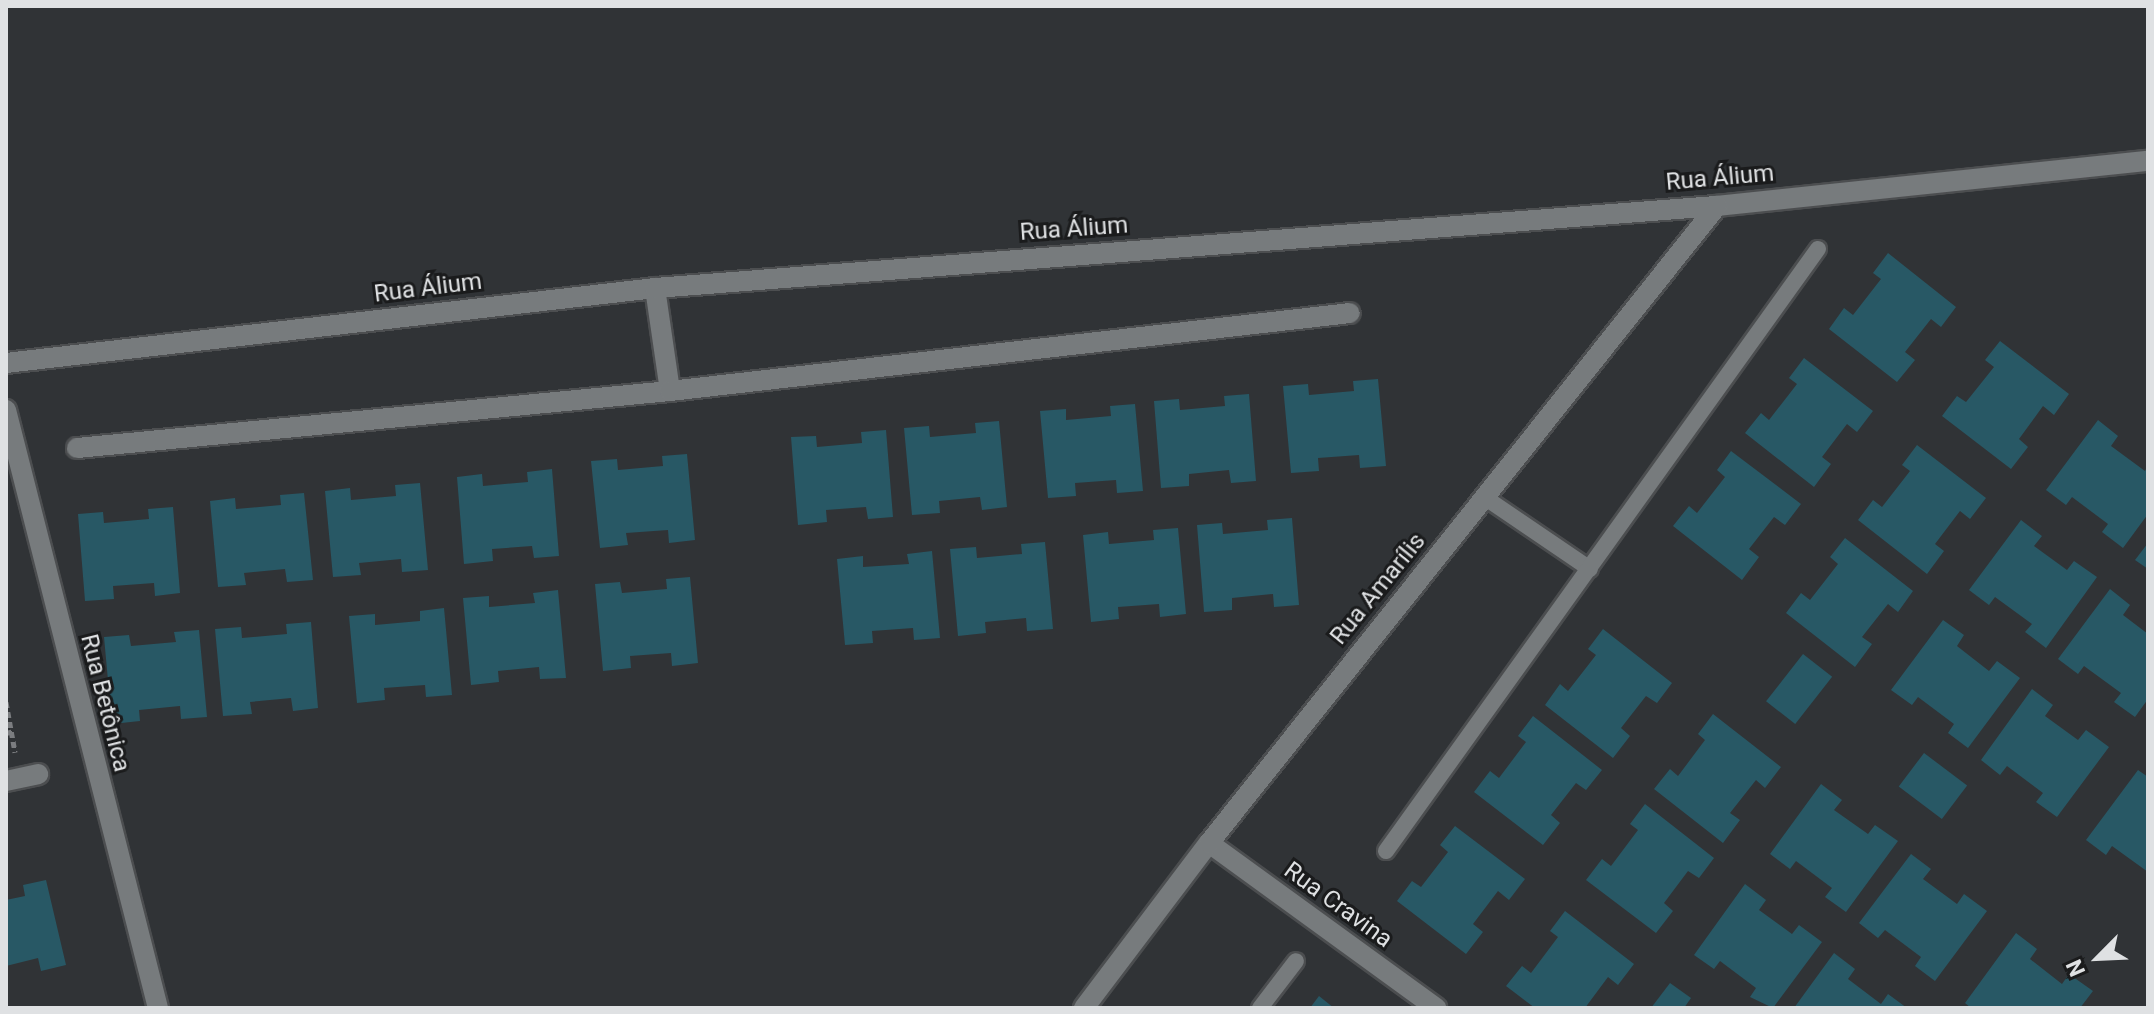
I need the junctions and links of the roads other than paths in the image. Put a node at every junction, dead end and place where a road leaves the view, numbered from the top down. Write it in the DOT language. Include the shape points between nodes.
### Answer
graph roads {
  1 [pos="2148,161"];
  2 [pos="1717,206"];
  3 [pos="1818,249"];
  4 [pos="655,288"];
  5 [pos="1350,313"];
  6 [pos="6,363"];
  7 [pos="670,391"];
  8 [pos="6,410"];
  9 [pos="77,448"];
  10 [pos="1484,497"];
  11 [pos="1590,569"];
  12 [pos="38,774"];
  13 [pos="12,779"];
  14 [pos="1209,843"];
  15 [pos="1386,851"];
  16 [pos="1296,961"];
  17 [pos="158,1008"];
  18 [pos="1084,1008"];
  19 [pos="1260,1008"];
  20 [pos="1436,1008"];
  1 -- 2 [label="street, Rua Álium"];
  2 -- 4 [label="street, Rua Álium"];
  2 -- 10 [label="street, Rua Amarílis"];
  3 -- 11 [label="lane"];
  4 -- 6 [label="street, Rua Álium"];
  4 -- 7 [label="street"];
  5 -- 7 [label="street"];
  7 -- 9 [label="street"];
  8 -- 17 [label="street, Rua Betônica"];
  10 -- 11 [label="lane"];
  10 -- 14 [label="street, Rua Amarílis"];
  11 -- 15 [label="lane"];
  12 -- 13 [label="street"];
  14 -- 18 [label="street, Rua Amarílis"];
  14 -- 20 [label="street, Rua Cravina"];
  16 -- 19 [label="lane"];
}
